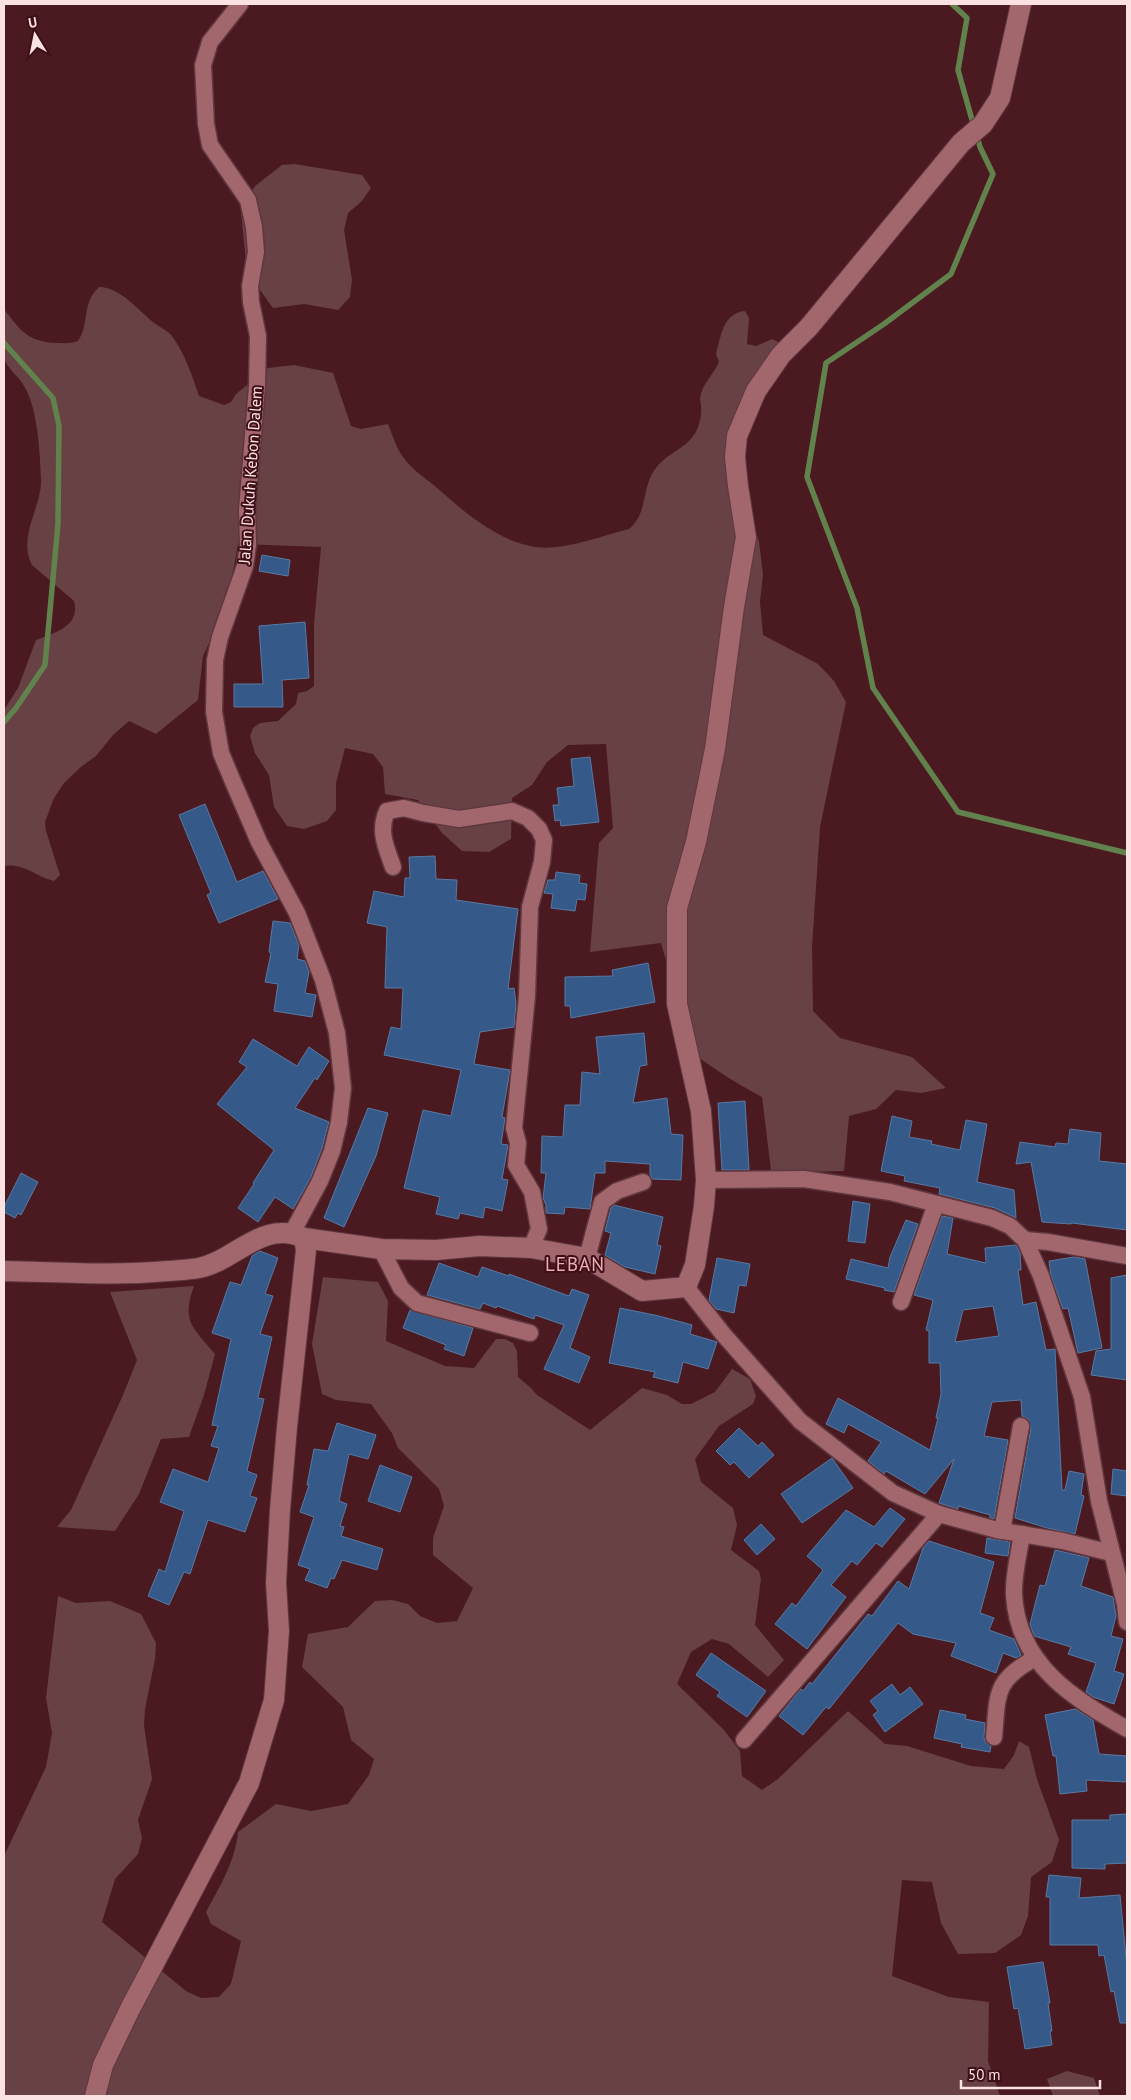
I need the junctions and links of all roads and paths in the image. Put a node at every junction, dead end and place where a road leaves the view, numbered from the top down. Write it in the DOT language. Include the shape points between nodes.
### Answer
graph roads {
  1 [pos="240,4"];
  2 [pos="1021,4"];
  3 [pos="393,867"];
  4 [pos="706,1180"];
  5 [pos="643,1182"];
  6 [pos="936,1204"];
  7 [pos="298,1236"];
  8 [pos="1025,1240"];
  9 [pos="531,1248"];
  10 [pos="381,1249"];
  11 [pos="1127,1256"];
  12 [pos="587,1258"];
  13 [pos="4,1271"];
  14 [pos="686,1288"];
  15 [pos="902,1302"];
  16 [pos="530,1333"];
  17 [pos="1021,1426"];
  18 [pos="939,1514"];
  19 [pos="1002,1530"];
  20 [pos="1022,1534"];
  21 [pos="1111,1553"];
  22 [pos="1127,1622"];
  23 [pos="1035,1658"];
  24 [pos="1127,1729"];
  25 [pos="994,1737"];
  26 [pos="744,1740"];
  27 [pos="95,2096"];
  1 -- 7 [label="street, Jalan Dukuh Kebon Dalem" via="210,42 203,65 210,145 248,200 252,214 256,252 250,286 258,336 246,510 246,559 215,660 214,712 221,753 259,842 297,912 323,980 338,1033 343,1088 339,1122 332,1151"];
  2 -- 4 [label="street" via="1000,98 983,124 961,143 809,326 781,355 756,391 737,436 736,467 746,537 715,749 696,842 677,908 677,1004 701,1111"];
  3 -- 9 [label="street" via="382,837 387,811 404,808 459,819 512,811 528,818 544,840 542,862 530,907 527,996 514,1128 518,1144 516,1165 532,1192 540,1228"];
  4 -- 6 [label="street" via="813,1180 890,1192"];
  4 -- 14 [label="street" via="695,1265"];
  5 -- 12 [label="street" via="602,1202"];
  6 -- 8 [label="street" via="992,1218 1010,1226"];
  6 -- 15 [label="street"];
  7 -- 10 [label="street"];
  7 -- 13 [label="street" via="268,1234 222,1260 199,1268 122,1274"];
  7 -- 27 [label="street" via="306,1250 280,1510 276,1582 279,1631 274,1700 249,1783 130,2009 103,2065"];
  8 -- 11 [label="street"];
  8 -- 21 [label="street" via="1041,1276 1082,1397"];
  9 -- 10 [label="street"];
  9 -- 12 [label="street"];
  10 -- 16 [label="street" via="401,1288 417,1303"];
  12 -- 14 [label="street" via="642,1291"];
  14 -- 18 [label="street" via="800,1421 893,1493"];
  17 -- 19 [label="street"];
  18 -- 19 [label="street"];
  18 -- 26 [label="street"];
  19 -- 20 [label="street"];
  20 -- 21 [label="street"];
  20 -- 23 [label="street" via="1014,1594 1018,1622"];
  21 -- 22 [label="street"];
  23 -- 24 [label="street" via="1049,1675 1082,1703"];
  23 -- 25 [label="street" via="1017,1668 1002,1684"];
}
